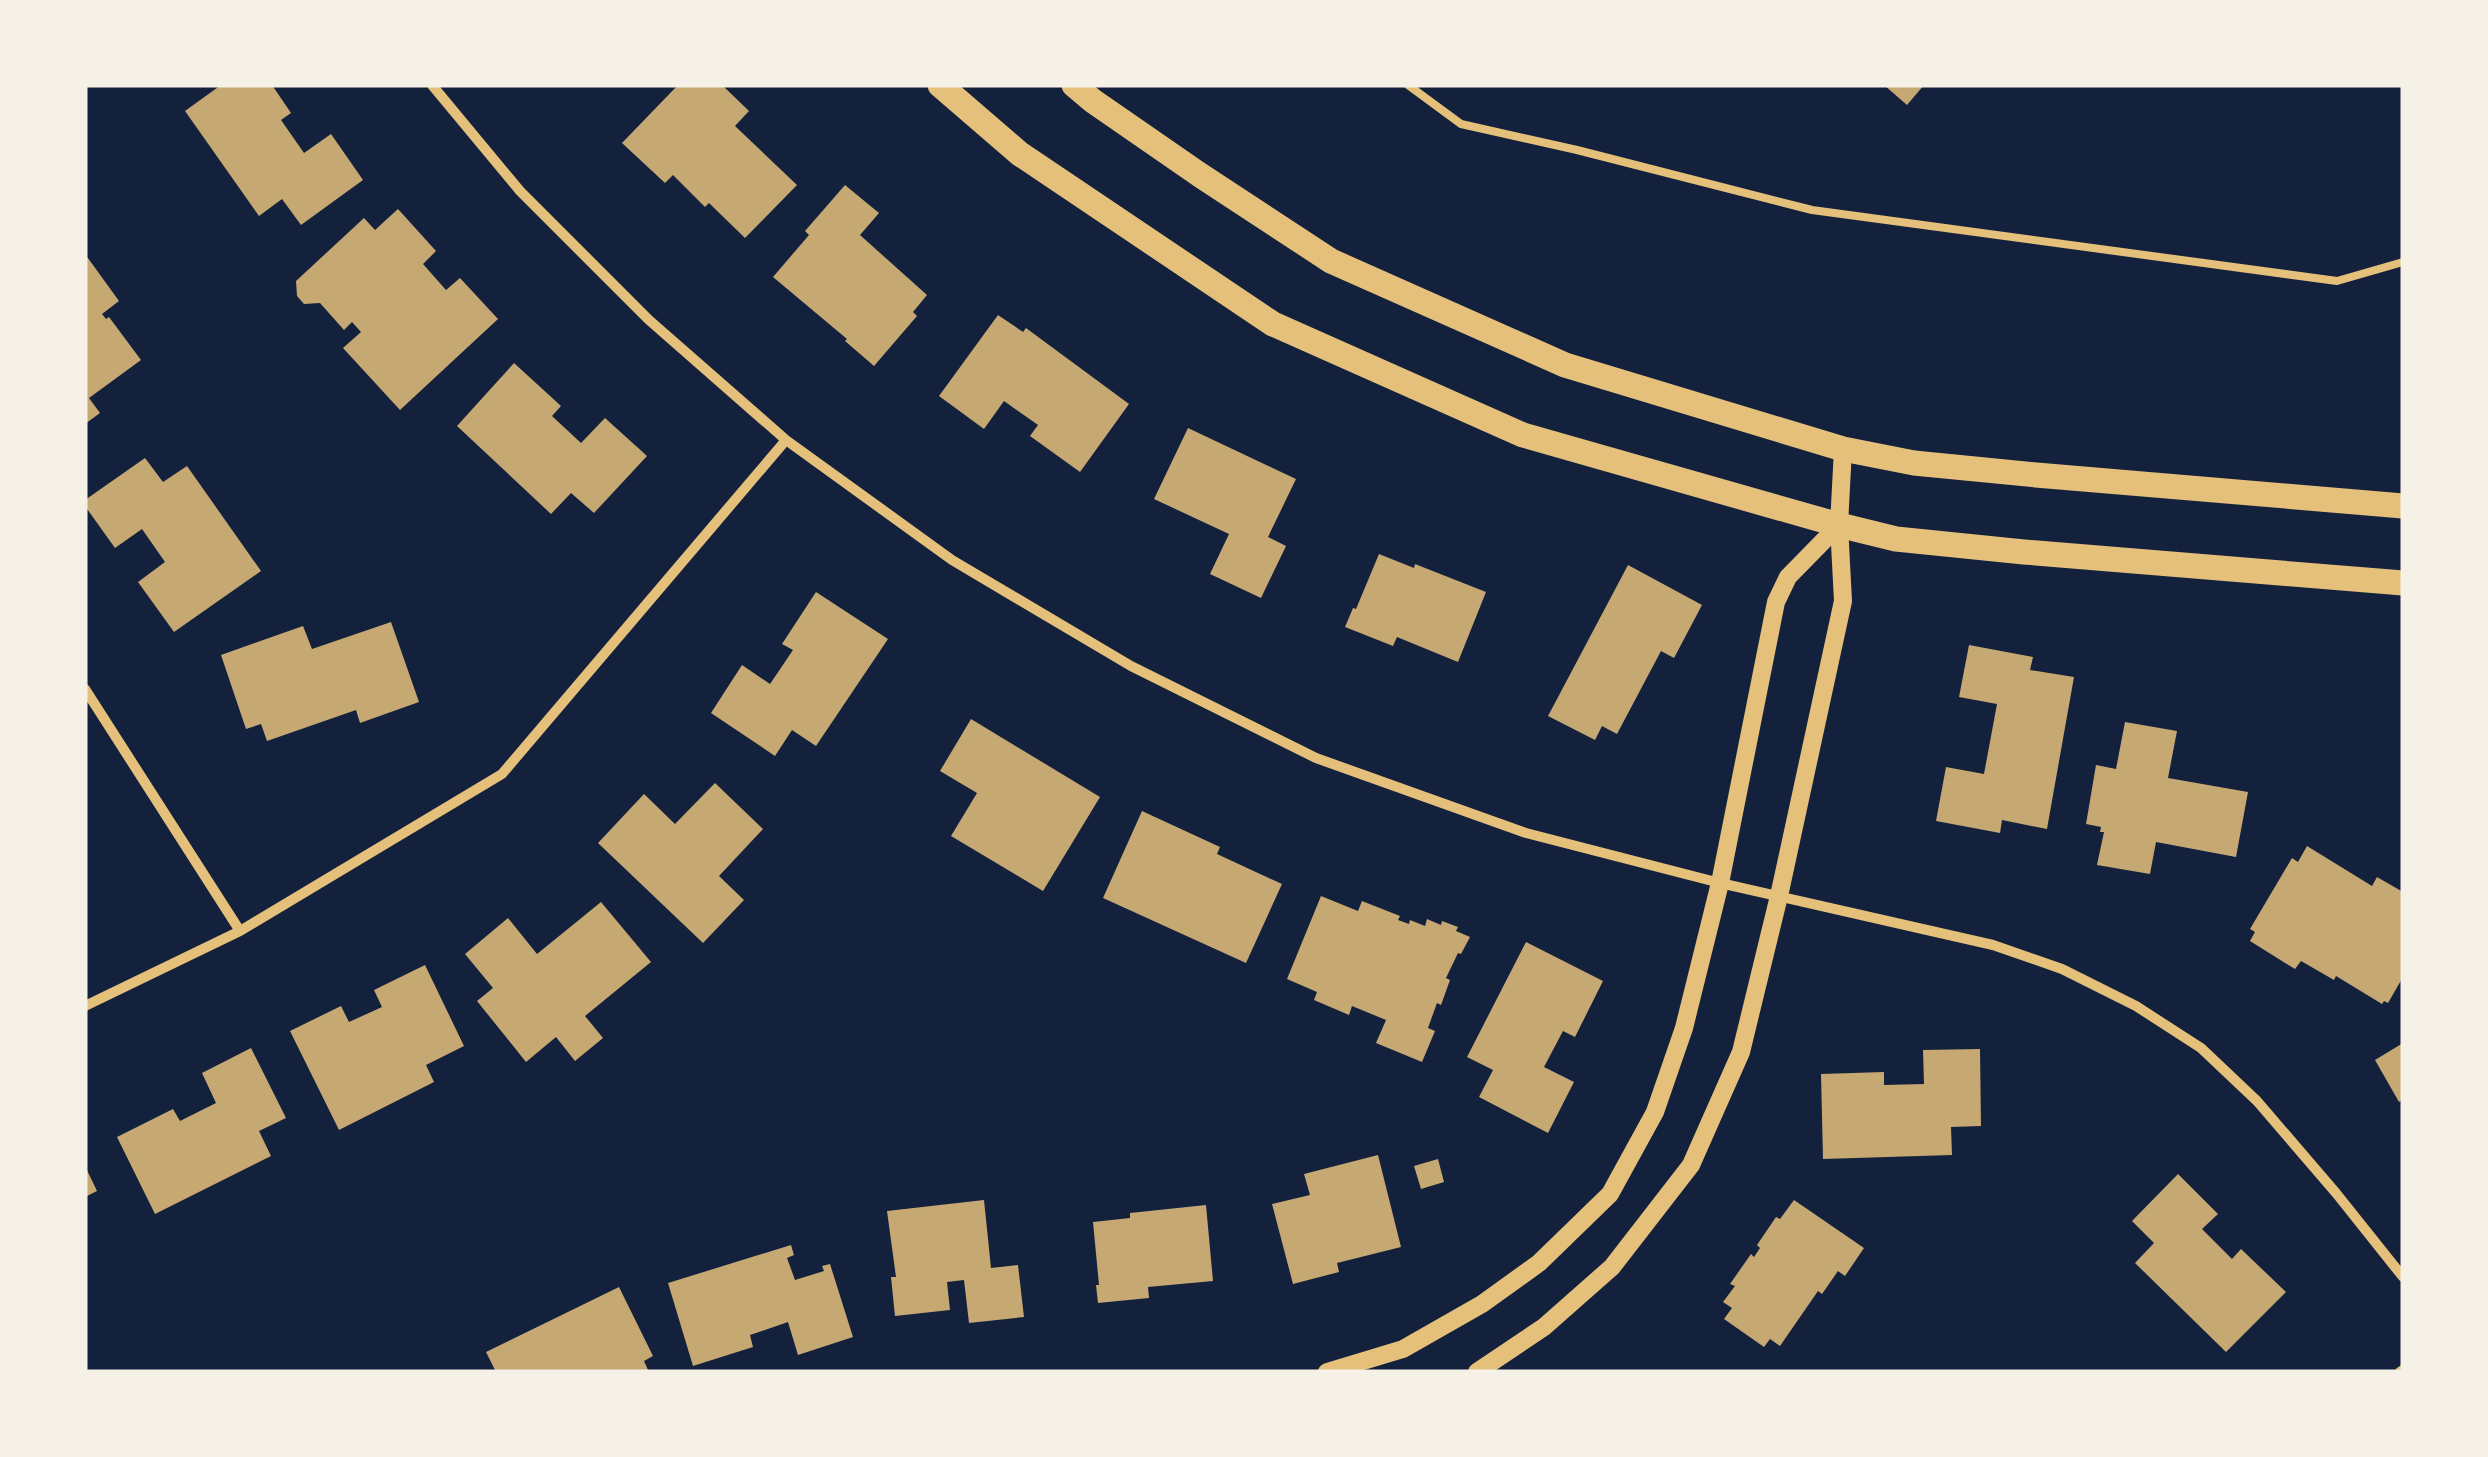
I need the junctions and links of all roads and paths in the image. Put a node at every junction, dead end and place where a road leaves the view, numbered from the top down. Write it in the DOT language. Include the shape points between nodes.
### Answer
graph roads {
  1 [pos="432,85"];
  2 [pos="940,85"];
  3 [pos="1074,85"];
  4 [pos="1408,85"];
  5 [pos="2403,262"];
  6 [pos="786,440"];
  7 [pos="1843,449"];
  8 [pos="2403,506"];
  9 [pos="1840,525"];
  10 [pos="2403,583"];
  11 [pos="85,689"];
  12 [pos="1720,883"];
  13 [pos="1779,896"];
  14 [pos="240,931"];
  15 [pos="85,1006"];
  16 [pos="2403,1277"];
  17 [pos="1327,1372"];
  18 [pos="1477,1372"];
  1 -- 6 [label="street" via="520,191 649,320"];
  2 -- 9 [label="main road" via="1020,154 1273,324 1524,436"];
  3 -- 7 [label="main road" via="1331,261 1565,366"];
  4 -- 5 [label="lane" via="1461,124 1812,210 2337,280"];
  6 -- 12 [label="street" via="968,570 1130,666 1316,758 1526,834"];
  6 -- 14 [label="street" via="502,774"];
  7 -- 8 [label="main road" via="2036,476"];
  7 -- 9 [label="street"];
  9 -- 10 [label="main road" via="1896,539"];
  9 -- 12 [label="street" via="1788,577 1776,602"];
  9 -- 13 [label="street" via="1844,601"];
  11 -- 14 [label="street"];
  12 -- 13 [label="street"];
  12 -- 17 [label="street" via="1655,1112 1610,1194 1539,1263 1482,1304 1402,1349"];
  13 -- 16 [label="street" via="1992,945 2062,969 2136,1006 2201,1048 2258,1101"];
  13 -- 18 [label="street" via="1741,1052 1691,1165 1612,1266 1544,1326"];
  14 -- 15 [label="street"];
}
